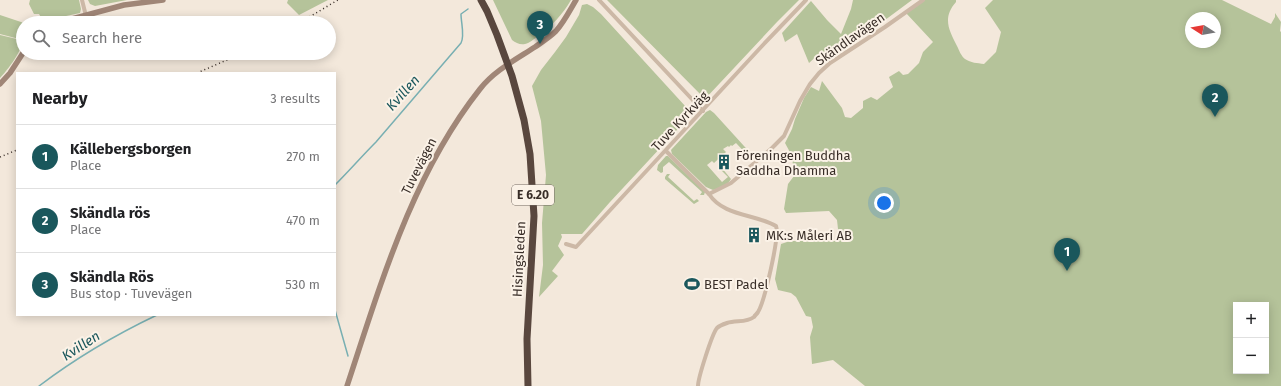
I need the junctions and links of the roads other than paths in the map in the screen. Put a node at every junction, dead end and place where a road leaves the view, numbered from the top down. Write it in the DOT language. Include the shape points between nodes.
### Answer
graph roads {
  1 [pos="82,0"];
  2 [pos="163,0"];
  3 [pos="481,0"];
  4 [pos="576,0"];
  5 [pos="599,0"];
  6 [pos="806,0"];
  7 [pos="923,0"];
  8 [pos="86,16"];
  9 [pos="18,60"];
  10 [pos="508,64"];
  11 [pos="0,84"];
  12 [pos="703,111"];
  13 [pos="666,151"];
  14 [pos="709,194"];
  15 [pos="566,244"];
  16 [pos="347,386"];
  17 [pos="528,386"];
  18 [pos="698,386"];
  1 -- 8 [label="street"];
  2 -- 8 [label="main road" via="131,3"];
  3 -- 10 [label="highway, E 6.20"];
  4 -- 10 [label="main road, Tuvevägen" via="557,30"];
  5 -- 12 [label="street"];
  6 -- 12 [label="street, Tuve Kyrkväg"];
  7 -- 14 [label="street, Skändlavägen" via="830,63 810,84 784,136 731,183"];
  9 -- 11 [label="main road"];
  10 -- 16 [label="main road, Tuvevägen" via="488,79 466,106 422,182 390,257"];
  10 -- 17 [label="highway, Hisingsleden / E 6.20" via="524,120 533,191 527,340"];
  12 -- 13 [label="street, Tuve Kyrkväg"];
  13 -- 14 [label="street"];
  13 -- 15 [label="street, Tuve Kyrkväg" via="576,247"];
  14 -- 18 [label="street" via="724,208 776,226 777,235 758,312 748,320 728,322 718,327 713,334"];
}
